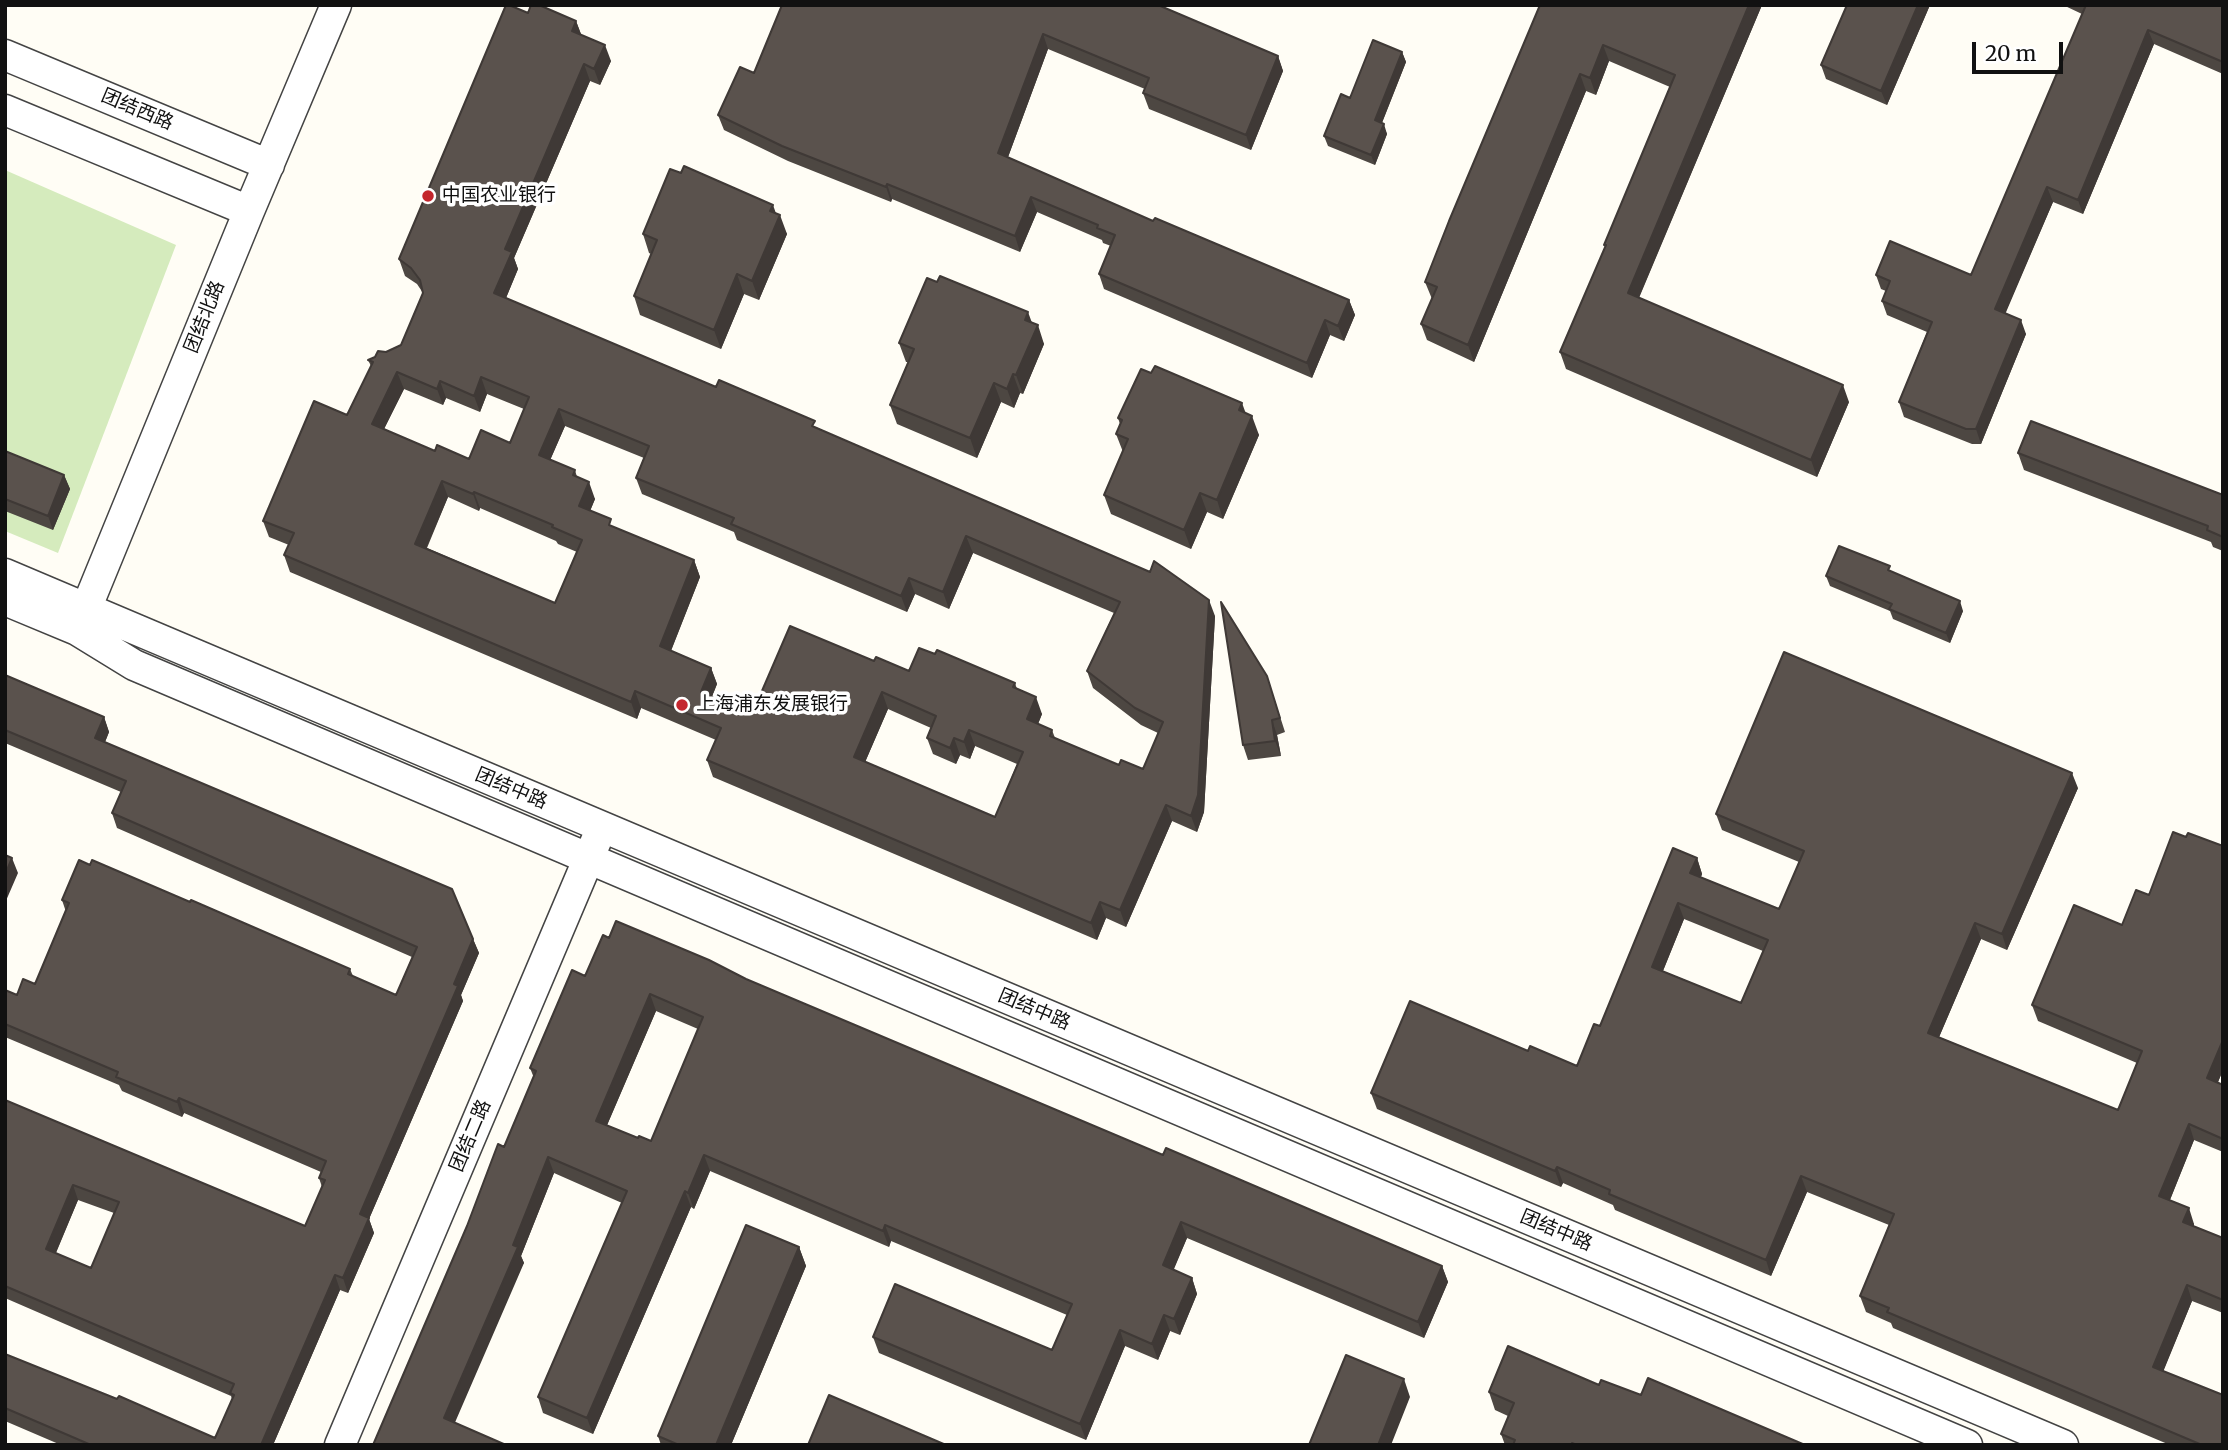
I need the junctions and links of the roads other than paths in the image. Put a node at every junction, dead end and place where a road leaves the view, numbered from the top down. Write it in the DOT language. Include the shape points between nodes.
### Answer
graph roads {
  1 [pos="336,5"];
  2 [pos="5,55"];
  3 [pos="5,110"];
  4 [pos="269,165"];
  5 [pos="248,211"];
  6 [pos="5,574"];
  7 [pos="5,600"];
  8 [pos="82,619"];
  9 [pos="602,827"];
  10 [pos="589,859"];
  11 [pos="340,1445"];
  12 [pos="1967,1445"];
  13 [pos="2063,1445"];
  1 -- 4 [label="street, 团结北路"];
  2 -- 4 [label="street, 团结西路"];
  3 -- 5 [label="street"];
  4 -- 5 [label="street, 团结北路"];
  5 -- 8 [label="street, 团结北路"];
  6 -- 8 [label="street, 团结中路"];
  7 -- 8 [label="street, 团结中路"];
  8 -- 9 [label="street, 团结中路"];
  8 -- 10 [label="street, 团结中路" via="134,665"];
  9 -- 10 [label="street, 团结二路"];
  9 -- 13 [label="street, 团结中路"];
  10 -- 11 [label="street, 团结二路"];
  10 -- 12 [label="street, 团结中路"];
}
